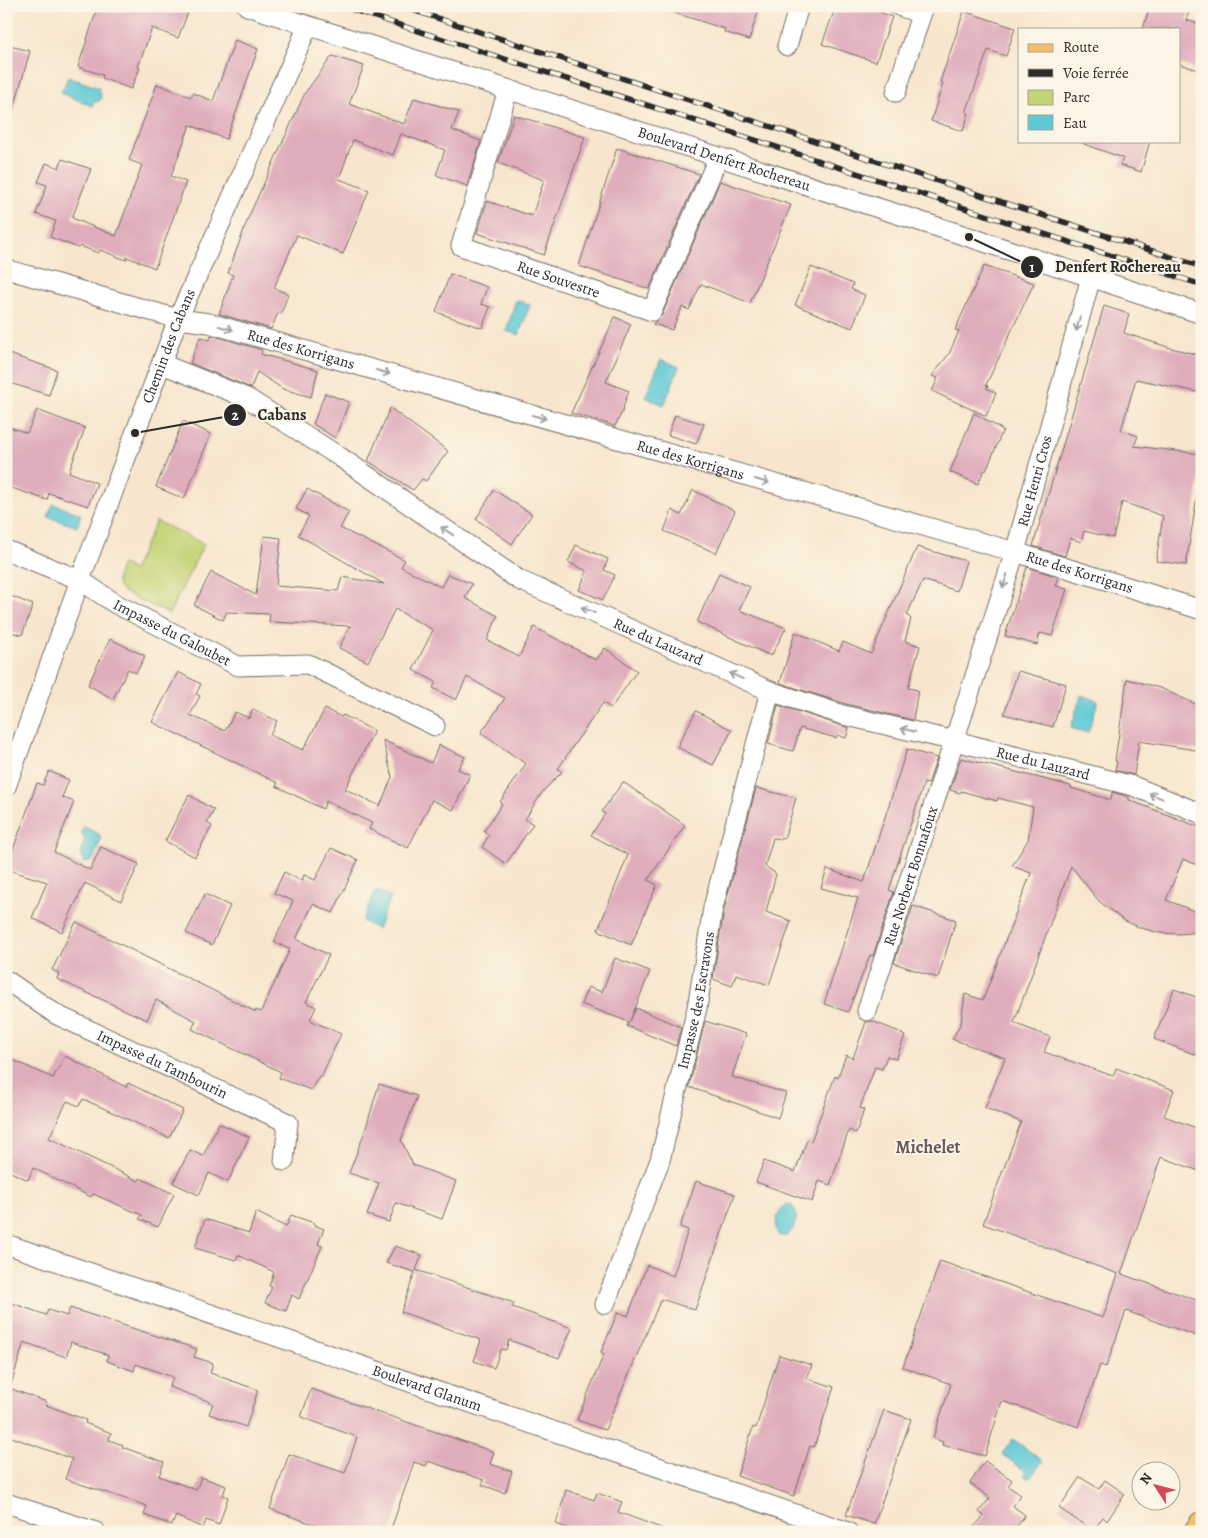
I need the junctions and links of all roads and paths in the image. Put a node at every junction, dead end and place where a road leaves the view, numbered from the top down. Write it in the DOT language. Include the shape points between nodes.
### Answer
graph roads {
  1 [pos="247,6"];
  2 [pos="799,6"];
  3 [pos="899,6"];
  4 [pos="922,10"];
  5 [pos="308,26"];
  6 [pos="787,46"];
  7 [pos="508,90"];
  8 [pos="896,92"];
  9 [pos="718,158"];
  10 [pos="6,269"];
  11 [pos="1091,277"];
  12 [pos="1202,314"];
  13 [pos="178,318"];
  14 [pos="162,364"];
  15 [pos="6,550"];
  16 [pos="1015,552"];
  17 [pos="80,580"];
  18 [pos="1202,610"];
  19 [pos="770,691"];
  20 [pos="435,726"];
  21 [pos="955,740"];
  22 [pos="6,787"];
  23 [pos="1202,814"];
  24 [pos="6,980"];
  25 [pos="867,1011"];
  26 [pos="284,1161"];
  27 [pos="6,1244"];
  28 [pos="605,1304"];
  29 [pos="6,1503"];
  30 [pos="1202,1526"];
  31 [pos="96,1532"];
  32 [pos="848,1532"];
  33 [pos="1198,1532"];
  1 -- 5 [label="street, Boulevard Denfert Rochereau"];
  2 -- 6 [label="street"];
  3 -- 4 [label="street"];
  4 -- 8 [label="street"];
  5 -- 7 [label="street, Boulevard Denfert Rochereau"];
  5 -- 13 [label="street, Chemin des Cabans"];
  7 -- 9 [label="street, Boulevard Denfert Rochereau"];
  7 -- 9 [label="street, Rue Souvestre" via="461,246 652,311"];
  9 -- 11 [label="street, Boulevard Denfert Rochereau"];
  10 -- 13 [label="street, Rue des Korrigans"];
  11 -- 12 [label="street, Boulevard Denfert Rochereau"];
  11 -- 16 [label="street, Rue Henri Cros, one-way"];
  13 -- 14 [label="street, Chemin des Cabans"];
  13 -- 16 [label="street, Rue des Korrigans, one-way" via="209,323"];
  14 -- 17 [label="street, Chemin des Cabans"];
  19 -- 14 [label="street, Rue du Lauzard, one-way" via="519,580 340,457 247,398"];
  15 -- 17 [label="street, Impasse du Galoubet"];
  16 -- 18 [label="street, Rue des Korrigans"];
  16 -- 21 [label="street, Rue Henri Cros, one-way"];
  17 -- 20 [label="street, Impasse du Galoubet" via="116,604 238,666 308,664"];
  17 -- 22 [label="street, Chemin des Cabans"];
  21 -- 19 [label="street, Rue du Lauzard, one-way" via="843,715"];
  19 -- 28 [label="street, Impasse des Escravons" via="713,908 697,1008 660,1160"];
  23 -- 21 [label="street, Rue du Lauzard, one-way" via="1134,786"];
  21 -- 25 [label="street, Rue Norbert Bonnafoux"];
  24 -- 26 [label="street, Impasse du Tambourin" via="57,1015 288,1123"];
  27 -- 32 [label="street, Boulevard Glanum"];
  29 -- 31 [label="street"];
  30 -- 33 [label="main road"];
}
